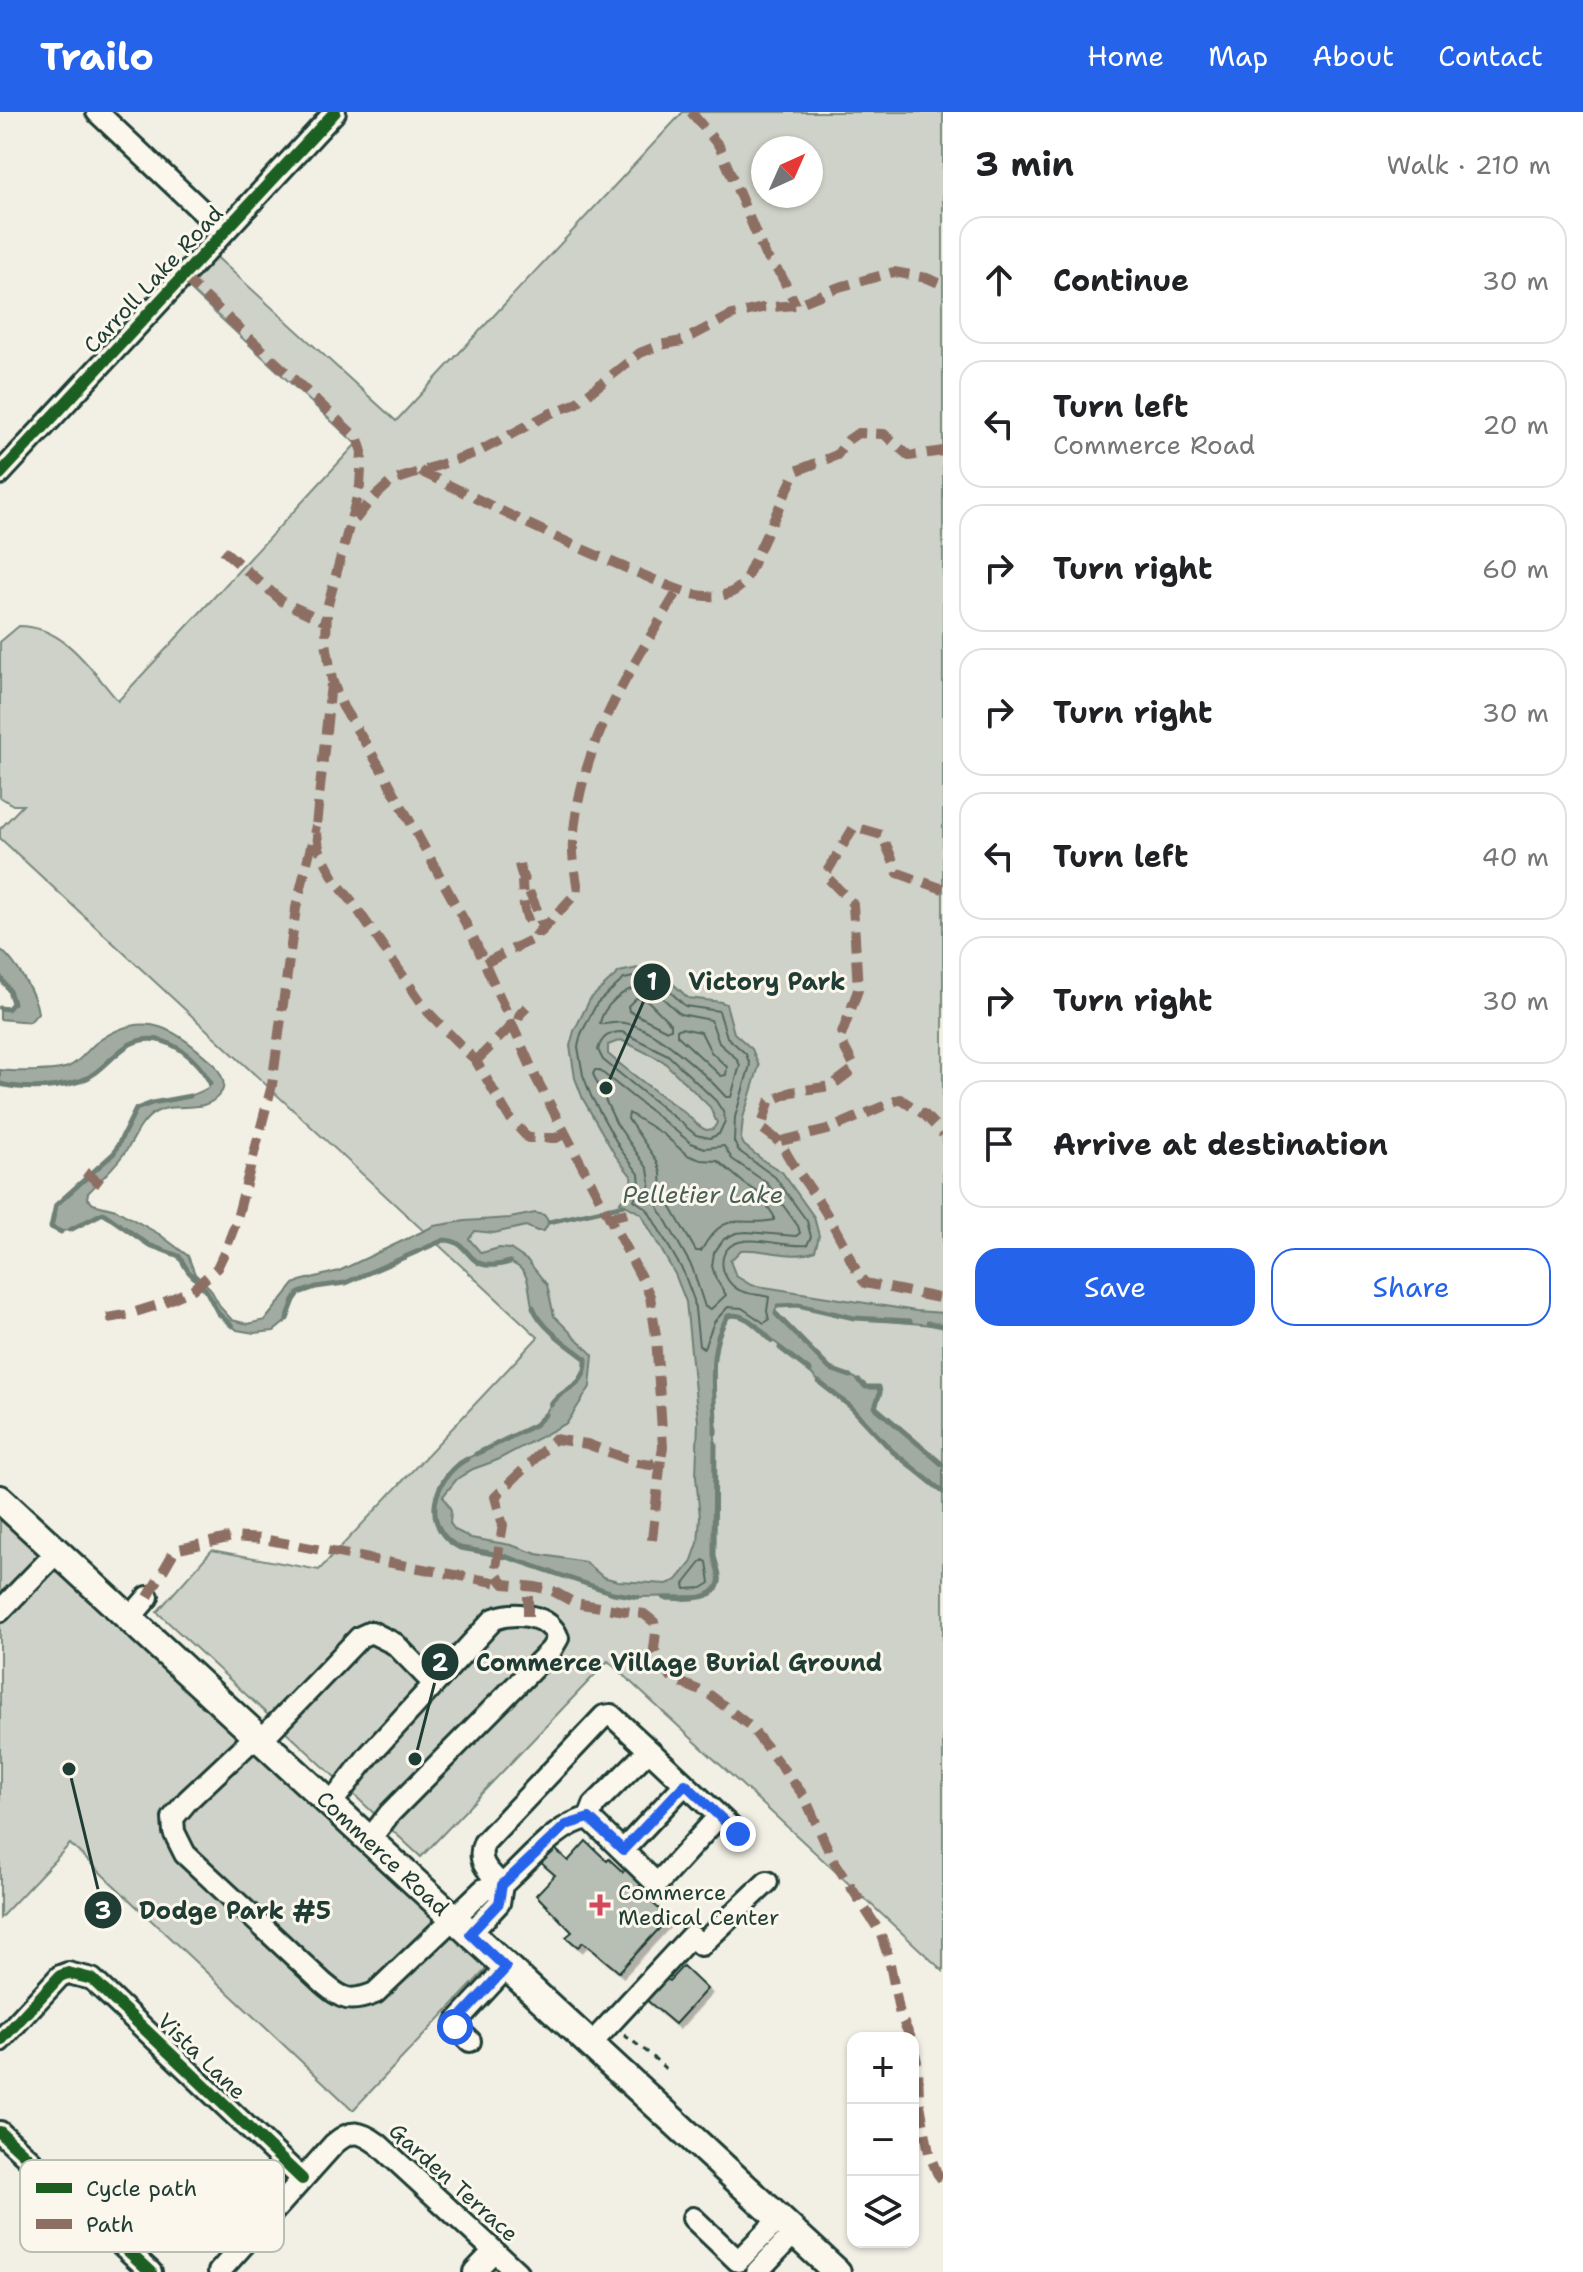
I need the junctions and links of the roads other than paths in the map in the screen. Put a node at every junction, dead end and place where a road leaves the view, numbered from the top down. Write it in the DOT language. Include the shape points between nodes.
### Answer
graph roads {
  1 [pos="97,112"];
  2 [pos="335,112"];
  3 [pos="224,232"];
  4 [pos="0,474"];
  5 [pos="0,1499"];
  6 [pos="57,1552"];
  7 [pos="148,1597"];
  8 [pos="0,1611"];
  9 [pos="129,1619"];
  10 [pos="434,1684"];
  11 [pos="259,1738"];
  12 [pos="649,1750"];
  13 [pos="685,1784"];
  14 [pos="330,1805"];
  15 [pos="719,1816"];
  16 [pos="589,1818"];
  17 [pos="738,1834"];
  18 [pos="369,1840"];
  19 [pos="623,1850"];
  20 [pos="767,1882"];
  21 [pos="502,1885"];
  22 [pos="461,1926"];
  23 [pos="506,1968"];
  24 [pos="0,2041"];
  25 [pos="470,2041"];
  26 [pos="590,2045"];
  27 [pos="0,2132"];
  28 [pos="30,2160"];
  29 [pos="282,2160"];
  30 [pos="284,2162"];
  31 [pos="302,2179"];
  32 [pos="284,2199"];
  33 [pos="693,2218"];
  34 [pos="786,2226"];
  35 [pos="494,2251"];
  36 [pos="129,2252"];
  37 [pos="237,2252"];
  38 [pos="744,2266"];
  39 [pos="151,2272"];
  40 [pos="219,2272"];
  41 [pos="474,2272"];
  42 [pos="517,2272"];
  43 [pos="757,2272"];
  44 [pos="837,2272"];
  1 -- 3 [label="street"];
  2 -- 3 [label="street, Carroll Lake Road"];
  3 -- 4 [label="street, Carroll Lake Road"];
  5 -- 6 [label="main road, Commerce Road"];
  6 -- 8 [label="street"];
  6 -- 9 [label="main road, Commerce Road"];
  7 -- 9 [label="street"];
  9 -- 11 [label="main road, Commerce Road"];
  10 -- 11 [label="street" via="395,1644 371,1632"];
  10 -- 14 [label="street"];
  10 -- 18 [label="street" via="494,1619 528,1616 554,1628 558,1638 551,1650"];
  11 -- 14 [label="main road, Commerce Road"];
  11 -- 22 [label="street" via="188,1800 173,1818 174,1832 185,1854 323,1983 342,1998 375,1993"];
  12 -- 13 [label="street"];
  12 -- 16 [label="street" via="594,1805"];
  12 -- 21 [label="street" via="615,1717 604,1716 484,1843 481,1859"];
  13 -- 15 [label="street"];
  13 -- 19 [label="street"];
  14 -- 18 [label="main road, Commerce Road"];
  15 -- 17 [label="street"];
  15 -- 19 [label="street" via="657,1884"];
  16 -- 19 [label="street"];
  16 -- 21 [label="street" via="566,1825"];
  18 -- 22 [label="main road, Commerce Road"];
  20 -- 26 [label="street" via="701,1945 691,1936"];
  21 -- 22 [label="street" via="499,1903"];
  22 -- 23 [label="main road, Commerce Road"];
  23 -- 25 [label="street" via="457,2021 455,2027"];
  23 -- 26 [label="main road, Commerce Road"];
  24 -- 29 [label="street, Vista Lane" via="54,1982 68,1973 92,1979"];
  26 -- 34 [label="main road, Commerce Road"];
  27 -- 28 [label="street"];
  30 -- 31 [label="street, Vista Lane"];
  31 -- 32 [label="street"];
  31 -- 35 [label="street, Garden Terrace" via="344,2135 356,2133 378,2144"];
  33 -- 38 [label="street"];
  34 -- 38 [label="street"];
  34 -- 43 [label="street"];
  34 -- 44 [label="main road, Commerce Road"];
  35 -- 41 [label="street"];
  35 -- 42 [label="street, Garden Terrace"];
  36 -- 39 [label="street"];
  37 -- 40 [label="street"];
}
